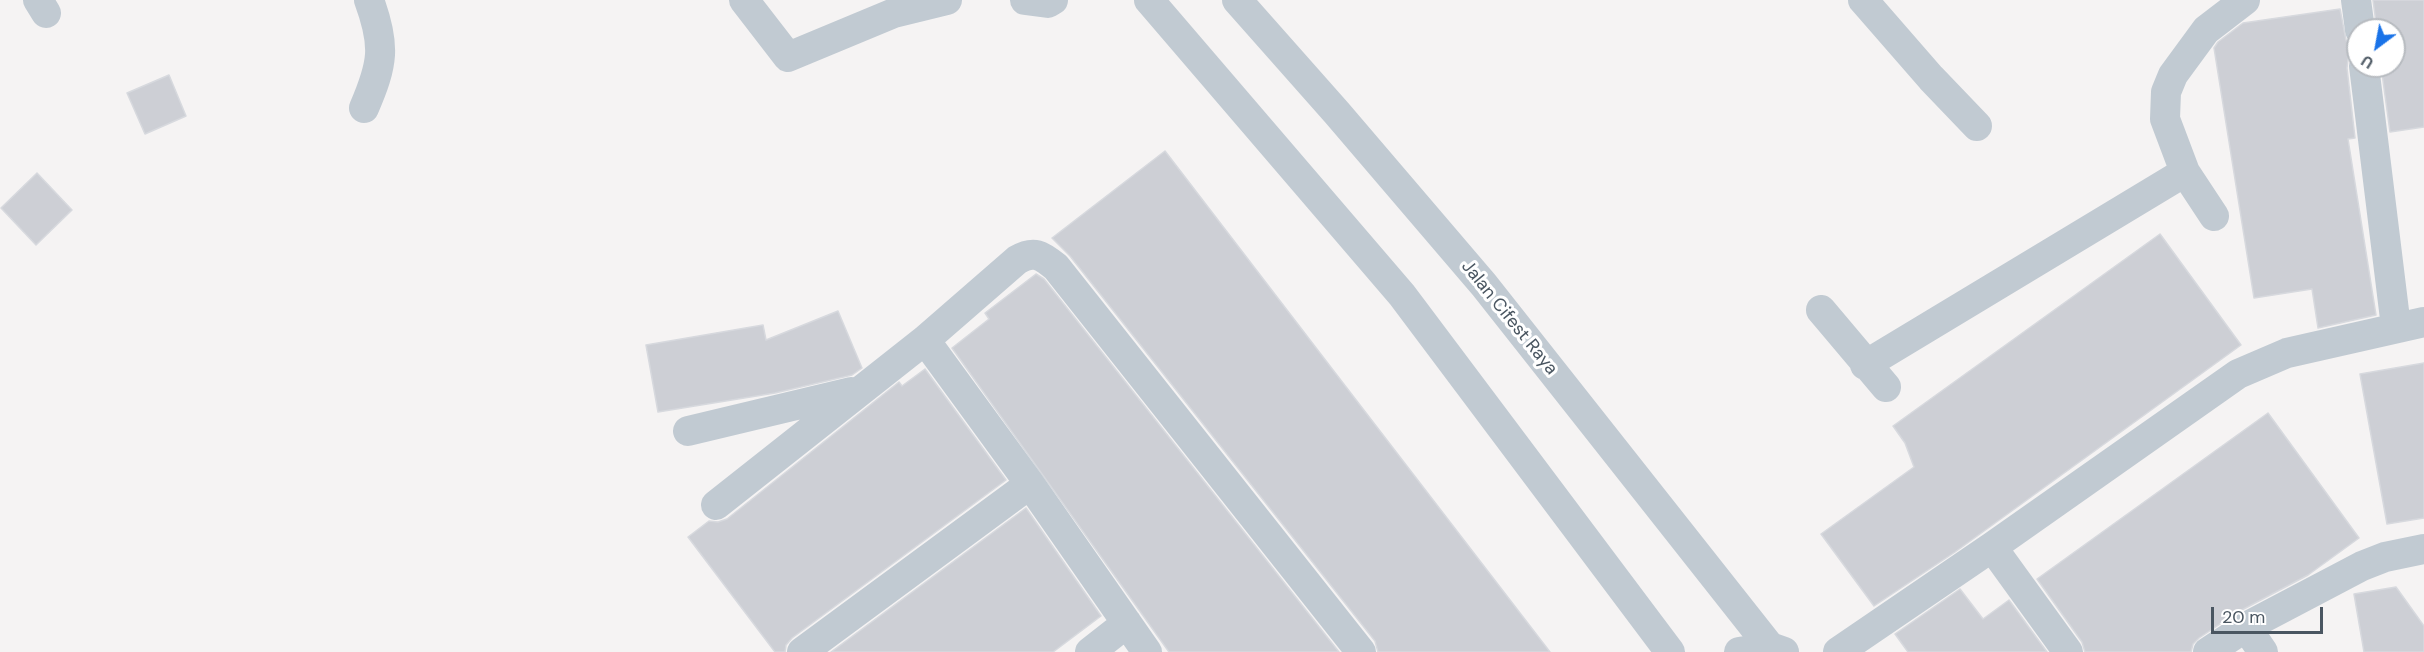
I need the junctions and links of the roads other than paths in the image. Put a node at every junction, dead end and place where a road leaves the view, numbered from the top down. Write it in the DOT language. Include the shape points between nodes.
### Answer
graph roads {
  1 [pos="369,0"];
  2 [pos="744,0"];
  3 [pos="947,0"];
  4 [pos="1025,0"];
  5 [pos="1053,0"];
  6 [pos="1149,0"];
  7 [pos="1237,0"];
  8 [pos="1863,0"];
  9 [pos="2245,0"];
  10 [pos="2356,0"];
  11 [pos="2358,18"];
  12 [pos="2366,78"];
  13 [pos="364,108"];
  14 [pos="1977,126"];
  15 [pos="2185,172"];
  16 [pos="2214,216"];
  17 [pos="1821,310"];
  18 [pos="2410,325"];
  19 [pos="925,340"];
  20 [pos="1865,364"];
  21 [pos="1886,387"];
  22 [pos="860,390"];
  23 [pos="688,431"];
  24 [pos="1030,484"];
  25 [pos="716,505"];
  26 [pos="1992,548"];
  27 [pos="2424,549"];
  28 [pos="1127,623"];
  29 [pos="2246,627"];
  30 [pos="1777,650"];
  31 [pos="802,652"];
  32 [pos="1090,652"];
  33 [pos="1147,652"];
  34 [pos="1361,652"];
  35 [pos="1670,652"];
  36 [pos="1739,652"];
  37 [pos="1838,652"];
  38 [pos="2068,652"];
  39 [pos="2208,652"];
  40 [pos="2263,652"];
  1 -- 13 [label="street" via="381,50 380,67"];
  2 -- 3 [label="street" via="788,57 894,13"];
  4 -- 5 [label="street"];
  6 -- 35 [label="street" via="1402,295"];
  7 -- 30 [label="street, Jalan Cifest Raya" via="1484,285"];
  8 -- 14 [label="street"];
  9 -- 15 [label="street" via="2206,30 2173,75 2166,92 2165,119"];
  10 -- 11 [label="street"];
  12 -- 18 [label="street"];
  15 -- 16 [label="street"];
  15 -- 20 [label="street"];
  17 -- 20 [label="street"];
  18 -- 26 [label="street" via="2287,353 2238,374"];
  19 -- 22 [label="street"];
  19 -- 24 [label="street"];
  19 -- 34 [label="street" via="1017,260 1028,254 1047,260"];
  20 -- 21 [label="street"];
  22 -- 23 [label="street"];
  22 -- 25 [label="street"];
  24 -- 28 [label="street"];
  24 -- 31 [label="street"];
  26 -- 37 [label="street"];
  26 -- 38 [label="street"];
  27 -- 29 [label="street" via="2385,556 2362,566"];
  28 -- 32 [label="street"];
  28 -- 33 [label="street"];
  29 -- 39 [label="street"];
  29 -- 40 [label="street"];
  30 -- 36 [label="street"];
}
